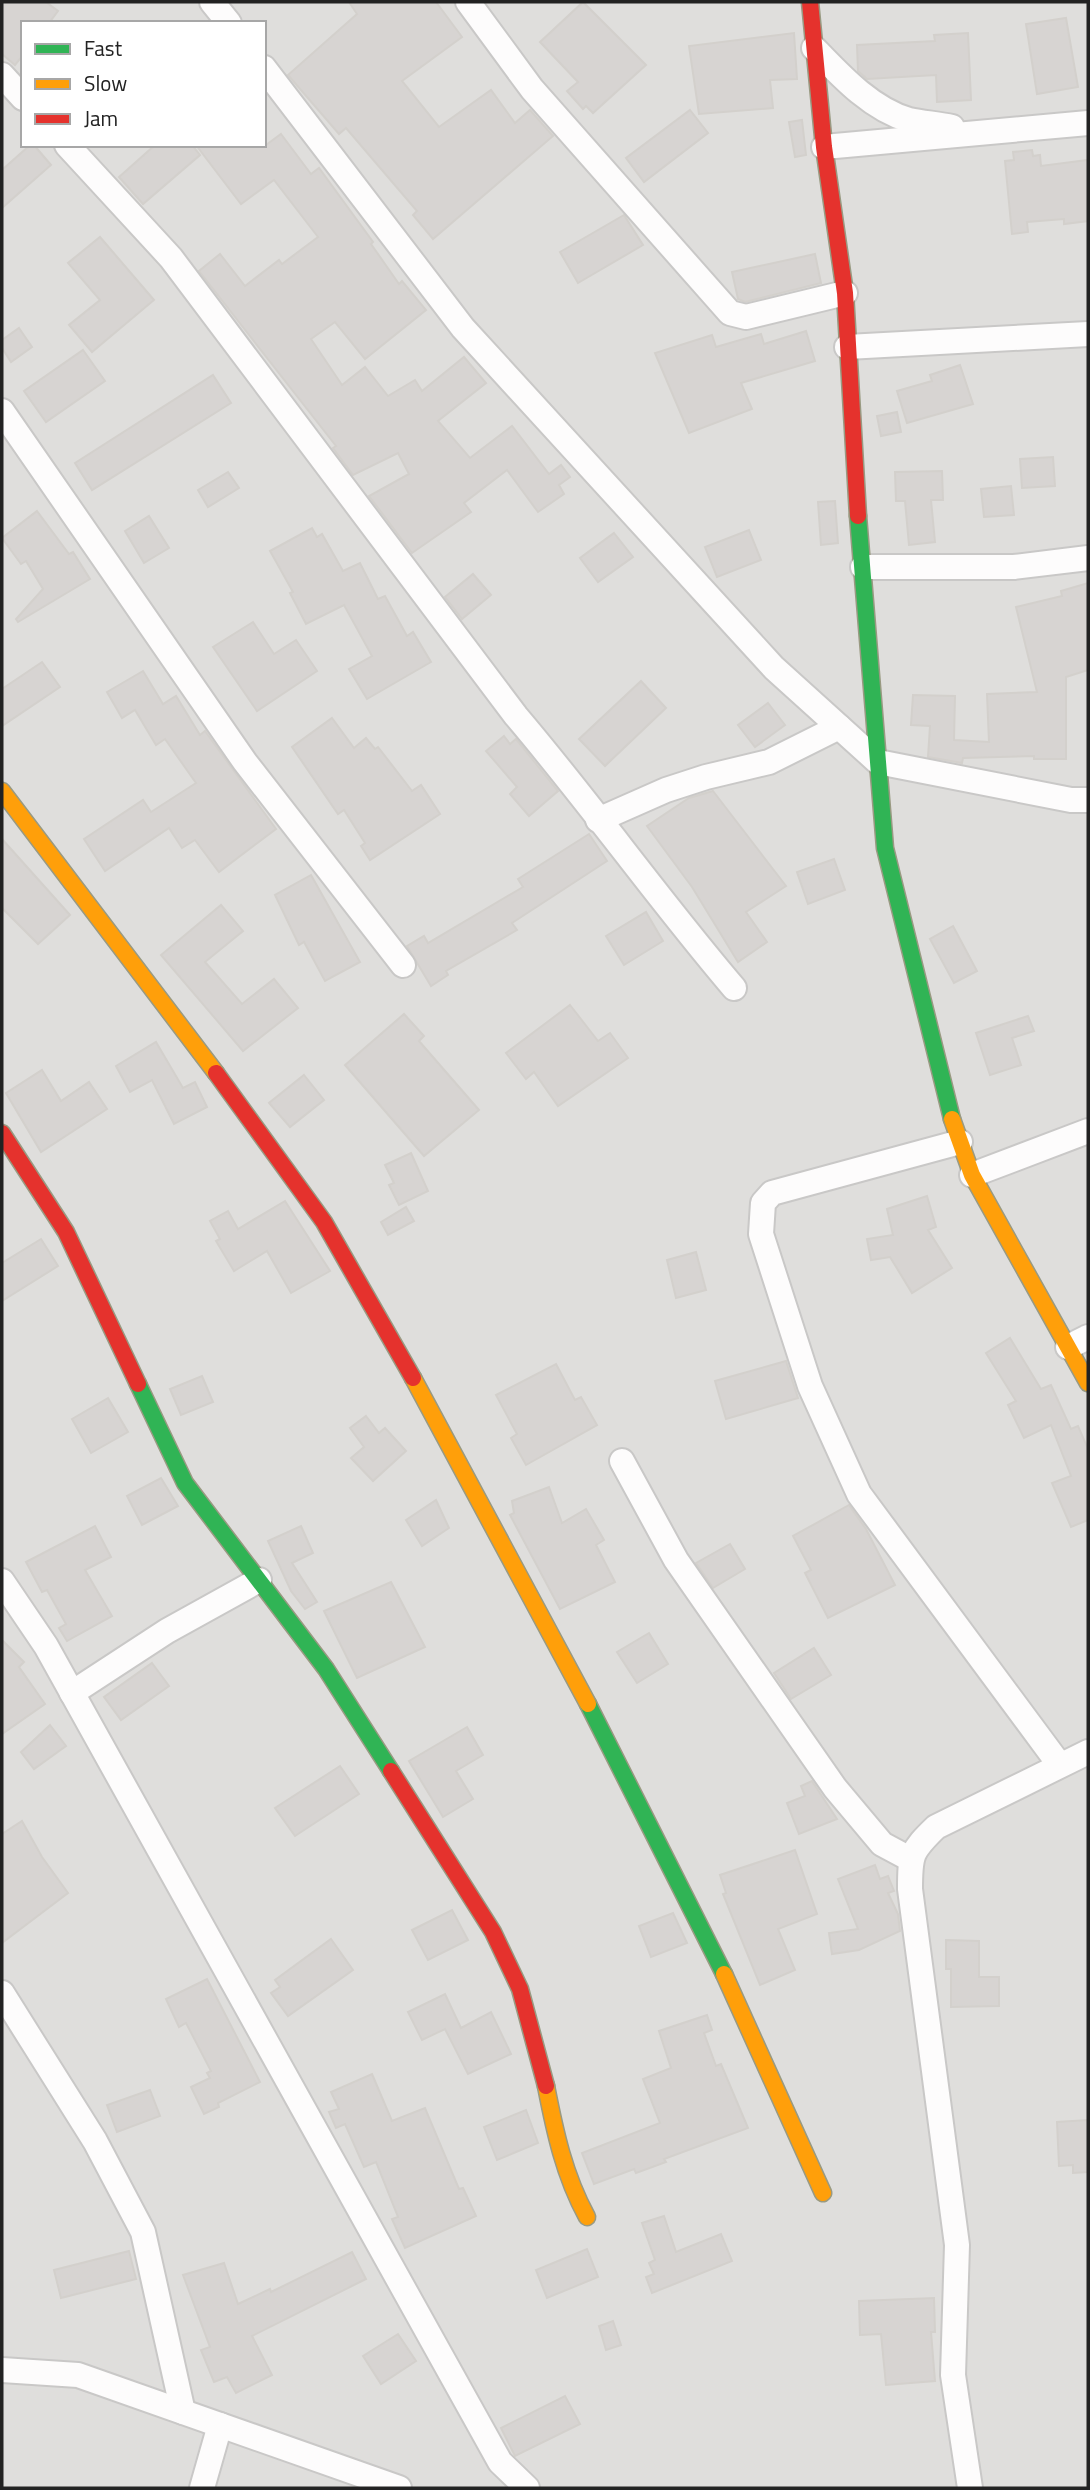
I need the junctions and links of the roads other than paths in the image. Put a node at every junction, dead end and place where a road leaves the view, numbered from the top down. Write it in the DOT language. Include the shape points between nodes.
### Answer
graph roads {
  1 [pos="212,2"];
  2 [pos="468,2"];
  3 [pos="810,2"];
  4 [pos="227,21"];
  5 [pos="814,48"];
  6 [pos="266,71"];
  7 [pos="2,75"];
  8 [pos="21,95"];
  9 [pos="1088,124"];
  10 [pos="985,133"];
  11 [pos="69,147"];
  12 [pos="824,147"];
  13 [pos="845,293"];
  14 [pos="1088,334"];
  15 [pos="847,347"];
  16 [pos="2,411"];
  17 [pos="1088,558"];
  18 [pos="863,567"];
  19 [pos="839,727"];
  20 [pos="878,762"];
  21 [pos="2,791"];
  22 [pos="1088,800"];
  23 [pos="598,820"];
  24 [pos="403,965"];
  25 [pos="734,988"];
  26 [pos="1088,1130"];
  27 [pos="2,1132"];
  28 [pos="960,1142"];
  29 [pos="972,1175"];
  30 [pos="1078,1342"];
  31 [pos="1088,1383"];
  32 [pos="622,1461"];
  33 [pos="259,1580"];
  34 [pos="2,1581"];
  35 [pos="72,1693"];
  36 [pos="1088,1752"];
  37 [pos="1059,1764"];
  38 [pos="910,1859"];
  39 [pos="2,1993"];
  40 [pos="824,2193"];
  41 [pos="587,2217"];
  42 [pos="2,2370"];
  43 [pos="183,2412"];
  44 [pos="220,2424"];
  45 [pos="202,2488"];
  46 [pos="399,2488"];
  47 [pos="527,2488"];
  48 [pos="970,2488"];
  1 -- 4 [label="street"];
  2 -- 13 [label="street" via="532,89 730,313 746,317"];
  3 -- 5 [label="street"];
  5 -- 10 [label="street" via="864,94 906,119"];
  5 -- 12 [label="street"];
  6 -- 19 [label="street" via="463,328 774,668"];
  7 -- 8 [label="street"];
  9 -- 10 [label="street"];
  10 -- 12 [label="street"];
  11 -- 23 [label="street" via="170,258"];
  12 -- 13 [label="street"];
  13 -- 15 [label="street"];
  14 -- 15 [label="street"];
  15 -- 18 [label="street"];
  16 -- 24 [label="street" via="245,762"];
  17 -- 18 [label="street" via="1014,567"];
  18 -- 20 [label="street"];
  19 -- 20 [label="street"];
  19 -- 23 [label="street" via="769,762 680,785"];
  20 -- 22 [label="street"];
  20 -- 28 [label="street" via="885,848"];
  21 -- 40 [label="street" via="324,1222 460,1462 618,1760 717,1959"];
  23 -- 25 [label="street"];
  26 -- 29 [label="street"];
  27 -- 33 [label="street" via="66,1231 185,1483"];
  28 -- 29 [label="street"];
  28 -- 37 [label="street" via="772,1194 763,1203 761,1234 810,1386 859,1494"];
  29 -- 30 [label="street"];
  30 -- 31 [label="street"];
  32 -- 38 [label="street" via="676,1560 835,1788 882,1844"];
  33 -- 35 [label="street" via="167,1631"];
  33 -- 41 [label="street" via="326,1669 493,1932 520,1989 561,2158"];
  34 -- 35 [label="street"];
  35 -- 47 [label="street" via="500,2462"];
  36 -- 37 [label="street"];
  37 -- 38 [label="street" via="936,1827"];
  38 -- 48 [label="street" via="932,2070 957,2245 953,2375"];
  39 -- 43 [label="street" via="95,2141 143,2232"];
  42 -- 43 [label="street" via="78,2375"];
  43 -- 44 [label="street"];
  44 -- 45 [label="street"];
  44 -- 46 [label="street"];
}
